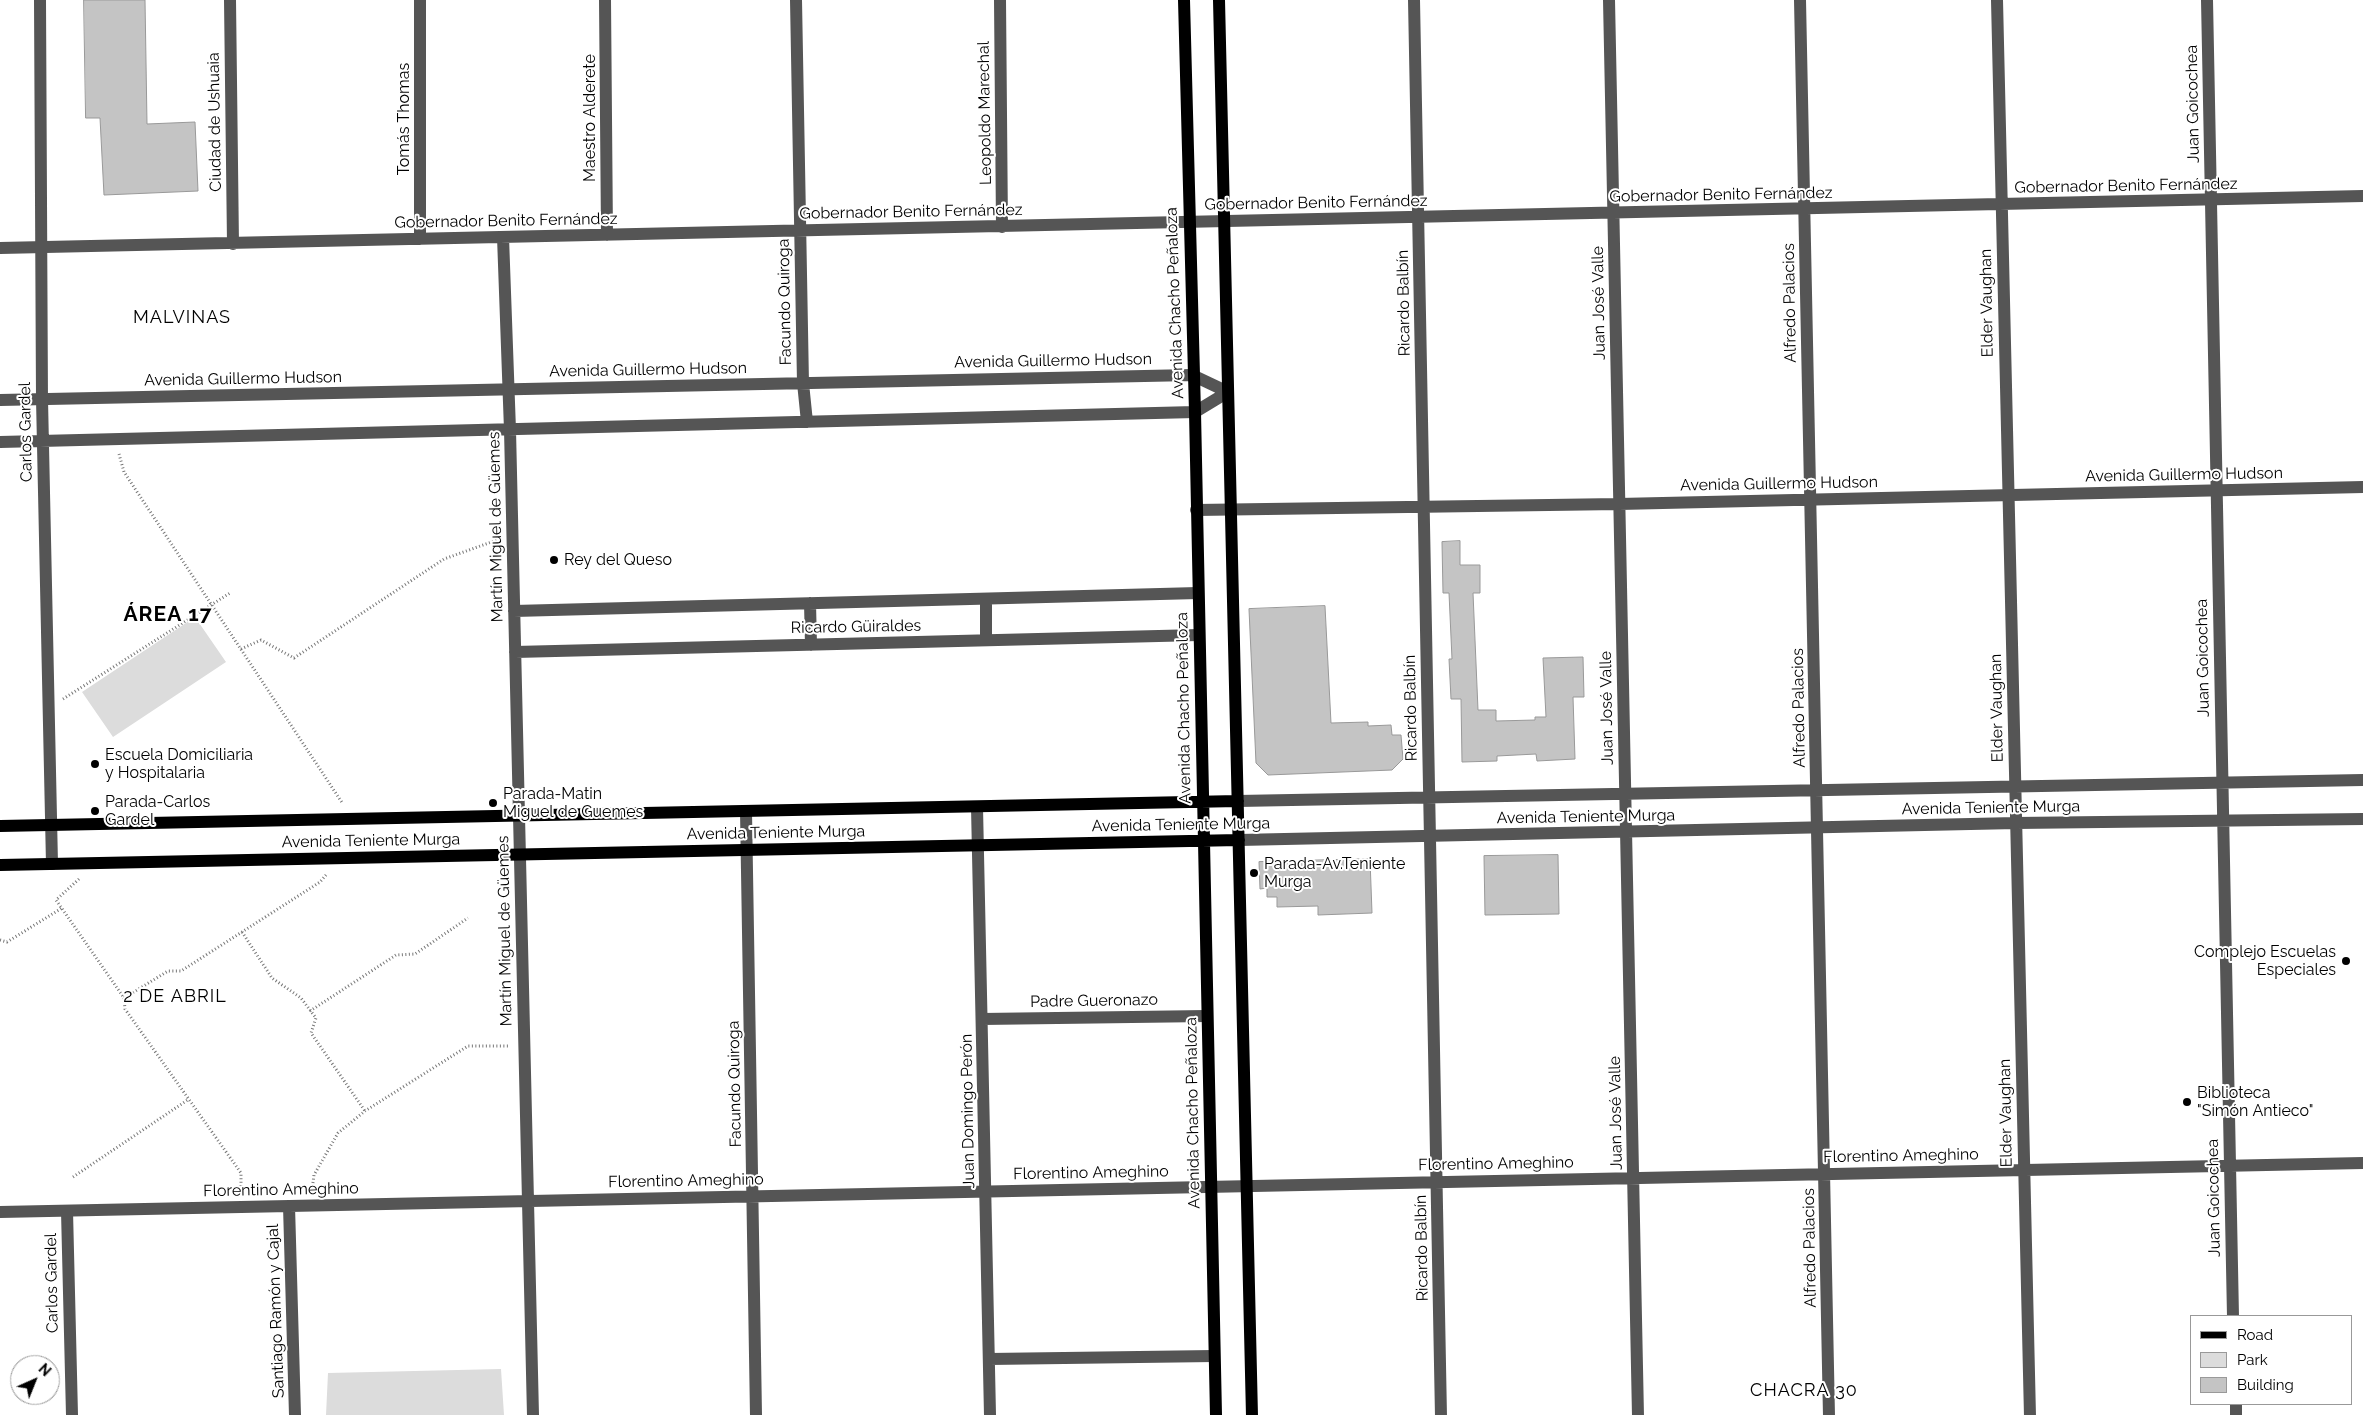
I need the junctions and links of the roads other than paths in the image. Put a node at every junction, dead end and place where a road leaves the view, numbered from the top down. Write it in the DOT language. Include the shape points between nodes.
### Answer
graph roads {
  1 [pos="40,0"];
  2 [pos="230,0"];
  3 [pos="420,0"];
  4 [pos="605,0"];
  5 [pos="796,0"];
  6 [pos="1000,0"];
  7 [pos="1184,0"];
  8 [pos="1219,0"];
  9 [pos="1414,0"];
  10 [pos="1609,0"];
  11 [pos="1800,0"];
  12 [pos="1997,0"];
  13 [pos="2207,0"];
  14 [pos="2363,196"];
  15 [pos="2211,200"];
  16 [pos="2001,205"];
  17 [pos="1805,209"];
  18 [pos="1613,213"];
  19 [pos="1419,217"];
  20 [pos="1189,222"];
  21 [pos="1224,222"];
  22 [pos="1002,226"];
  23 [pos="799,231"];
  24 [pos="607,235"];
  25 [pos="503,237"];
  26 [pos="420,239"];
  27 [pos="233,244"];
  28 [pos="40,247"];
  29 [pos="0,248"];
  30 [pos="1192,375"];
  31 [pos="803,383"];
  32 [pos="508,389"];
  33 [pos="1228,392"];
  34 [pos="42,399"];
  35 [pos="0,400"];
  36 [pos="1195,412"];
  37 [pos="807,422"];
  38 [pos="510,430"];
  39 [pos="42,441"];
  40 [pos="0,442"];
  41 [pos="2363,487"];
  42 [pos="2216,491"];
  43 [pos="2008,496"];
  44 [pos="1810,500"];
  45 [pos="1619,504"];
  46 [pos="1423,507"];
  47 [pos="1231,509"];
  48 [pos="1196,510"];
  49 [pos="1198,593"];
  50 [pos="986,599"];
  51 [pos="810,603"];
  52 [pos="514,611"];
  53 [pos="1199,635"];
  54 [pos="986,640"];
  55 [pos="811,644"];
  56 [pos="515,652"];
  57 [pos="2363,780"];
  58 [pos="2222,783"];
  59 [pos="2015,787"];
  60 [pos="1817,791"];
  61 [pos="1625,794"];
  62 [pos="1430,798"];
  63 [pos="1202,802"];
  64 [pos="1238,802"];
  65 [pos="977,807"];
  66 [pos="746,812"];
  67 [pos="519,816"];
  68 [pos="2222,819"];
  69 [pos="2363,819"];
  70 [pos="2016,823"];
  71 [pos="51,825"];
  72 [pos="0,826"];
  73 [pos="1817,829"];
  74 [pos="1626,833"];
  75 [pos="1430,837"];
  76 [pos="1239,840"];
  77 [pos="1203,841"];
  78 [pos="978,846"];
  79 [pos="746,850"];
  80 [pos="520,855"];
  81 [pos="52,864"];
  82 [pos="0,865"];
  83 [pos="1207,1016"];
  84 [pos="982,1019"];
  85 [pos="2363,1163"];
  86 [pos="2229,1165"];
  87 [pos="2024,1170"];
  88 [pos="1825,1174"];
  89 [pos="1633,1178"];
  90 [pos="1437,1182"];
  91 [pos="1247,1185"];
  92 [pos="1211,1186"];
  93 [pos="986,1191"];
  94 [pos="753,1196"];
  95 [pos="528,1201"];
  96 [pos="289,1206"];
  97 [pos="67,1211"];
  98 [pos="0,1212"];
  99 [pos="2233,1315"];
  100 [pos="1214,1356"];
  101 [pos="989,1359"];
  102 [pos="72,1415"];
  103 [pos="295,1415"];
  104 [pos="533,1415"];
  105 [pos="756,1415"];
  106 [pos="990,1415"];
  107 [pos="1216,1415"];
  108 [pos="1252,1415"];
  109 [pos="1441,1415"];
  110 [pos="1638,1415"];
  111 [pos="1829,1415"];
  112 [pos="2030,1415"];
  1 -- 28 [label="street, Carlos Gardel"];
  2 -- 27 [label="street, Ciudad de Ushuaia"];
  3 -- 26 [label="street, Tomás Thomas"];
  4 -- 24 [label="street, Maestro Alderete"];
  5 -- 23 [label="street, Facundo Quiroga"];
  6 -- 22 [label="street, Leopoldo Marechal"];
  7 -- 20 [label="main road, Avenida Chacho Peñaloza"];
  8 -- 21 [label="main road"];
  9 -- 19 [label="street, Ricardo Balbín"];
  10 -- 18 [label="street, Juan José Valle"];
  11 -- 17 [label="street, Alfredo Palacios"];
  12 -- 16 [label="street, Elder Vaughan"];
  13 -- 15 [label="street, Juan Goicochea"];
  14 -- 15 [label="street, Gobernador Benito Fernández"];
  15 -- 16 [label="street, Gobernador Benito Fernández"];
  15 -- 42 [label="street, Juan Goicochea"];
  16 -- 17 [label="street, Gobernador Benito Fernández"];
  16 -- 43 [label="street, Elder Vaughan"];
  17 -- 18 [label="street, Gobernador Benito Fernández"];
  17 -- 44 [label="street, Alfredo Palacios"];
  18 -- 19 [label="street, Gobernador Benito Fernández"];
  18 -- 45 [label="street, Juan José Valle"];
  19 -- 21 [label="street, Gobernador Benito Fernández"];
  19 -- 46 [label="street, Ricardo Balbín"];
  20 -- 21 [label="street, Gobernador Benito Fernández"];
  20 -- 22 [label="street, Gobernador Benito Fernández"];
  20 -- 30 [label="main road, Avenida Chacho Peñaloza"];
  21 -- 33 [label="main road"];
  22 -- 23 [label="street, Gobernador Benito Fernández"];
  23 -- 24 [label="street, Gobernador Benito Fernández"];
  23 -- 31 [label="street, Facundo Quiroga"];
  24 -- 25 [label="street, Gobernador Benito Fernández"];
  25 -- 26 [label="street, Gobernador Benito Fernández"];
  25 -- 32 [label="street, Martín Miguel de Güemes"];
  26 -- 27 [label="street, Gobernador Benito Fernández"];
  27 -- 28 [label="street, Gobernador Benito Fernández"];
  28 -- 29 [label="street, Gobernador Benito Fernández"];
  28 -- 34 [label="street, Carlos Gardel"];
  30 -- 31 [label="street, Avenida Guillermo Hudson"];
  30 -- 33 [label="street, Avenida Guillermo Hudson"];
  30 -- 36 [label="main road, Avenida Chacho Peñaloza"];
  31 -- 32 [label="street, Avenida Guillermo Hudson"];
  31 -- 37 [label="street, Facundo Quiroga"];
  32 -- 34 [label="street, Avenida Guillermo Hudson"];
  32 -- 38 [label="street, Martín Miguel de Güemes"];
  33 -- 36 [label="street"];
  33 -- 47 [label="main road"];
  34 -- 35 [label="street, Avenida Guillermo Hudson"];
  34 -- 39 [label="street, Carlos Gardel"];
  36 -- 37 [label="street"];
  36 -- 48 [label="main road, Avenida Chacho Peñaloza"];
  37 -- 38 [label="street"];
  38 -- 39 [label="street"];
  38 -- 52 [label="street, Martín Miguel de Güemes"];
  39 -- 40 [label="street"];
  39 -- 71 [label="street, Carlos Gardel"];
  41 -- 42 [label="street, Avenida Guillermo Hudson"];
  42 -- 43 [label="street, Avenida Guillermo Hudson"];
  42 -- 58 [label="street, Juan Goicochea"];
  43 -- 44 [label="street, Avenida Guillermo Hudson"];
  43 -- 59 [label="street, Elder Vaughan"];
  44 -- 45 [label="street, Avenida Guillermo Hudson"];
  44 -- 60 [label="street, Alfredo Palacios"];
  45 -- 46 [label="street, Avenida Guillermo Hudson"];
  45 -- 61 [label="street, Juan José Valle"];
  46 -- 47 [label="street, Avenida Guillermo Hudson"];
  46 -- 62 [label="street, Ricardo Balbín"];
  47 -- 48 [label="street, Avenida Guillermo Hudson"];
  47 -- 64 [label="main road"];
  48 -- 49 [label="main road, Avenida Chacho Peñaloza"];
  49 -- 50 [label="street, Ricardo Güiraldes"];
  49 -- 53 [label="main road, Avenida Chacho Peñaloza"];
  50 -- 51 [label="street, Ricardo Güiraldes"];
  50 -- 54 [label="street"];
  51 -- 52 [label="street, Ricardo Güiraldes"];
  51 -- 55 [label="street"];
  52 -- 56 [label="street, Martín Miguel de Güemes"];
  53 -- 54 [label="street, Ricardo Güiraldes"];
  53 -- 63 [label="main road, Avenida Chacho Peñaloza"];
  54 -- 55 [label="street, Ricardo Güiraldes"];
  55 -- 56 [label="street, Ricardo Güiraldes"];
  56 -- 67 [label="street, Martín Miguel de Güemes"];
  57 -- 58 [label="street, Avenida Teniente Murga"];
  58 -- 59 [label="street, Avenida Teniente Murga"];
  58 -- 68 [label="street, Juan Goicochea"];
  59 -- 60 [label="street, Avenida Teniente Murga"];
  59 -- 70 [label="street, Elder Vaughan"];
  60 -- 61 [label="street, Avenida Teniente Murga"];
  60 -- 73 [label="street, Alfredo Palacios"];
  61 -- 62 [label="street, Avenida Teniente Murga"];
  61 -- 74 [label="street, Juan José Valle"];
  62 -- 64 [label="street, Avenida Teniente Murga"];
  62 -- 75 [label="street, Ricardo Balbín"];
  63 -- 64 [label="main road, Avenida Teniente Murga"];
  63 -- 65 [label="main road, Avenida Teniente Murga"];
  63 -- 77 [label="main road, Avenida Chacho Peñaloza"];
  64 -- 76 [label="main road"];
  65 -- 66 [label="main road, Avenida Teniente Murga"];
  65 -- 78 [label="street, Juan Domingo Perón"];
  66 -- 67 [label="main road, Avenida Teniente Murga"];
  66 -- 79 [label="street, Facundo Quiroga"];
  67 -- 71 [label="main road, Avenida Teniente Murga"];
  67 -- 80 [label="street, Martín Miguel de Güemes"];
  68 -- 69 [label="street, Avenida Teniente Murga"];
  68 -- 70 [label="street, Avenida Teniente Murga"];
  68 -- 86 [label="street, Juan Goicochea"];
  70 -- 73 [label="street, Avenida Teniente Murga"];
  70 -- 87 [label="street, Elder Vaughan"];
  71 -- 72 [label="main road, Avenida Teniente Murga"];
  71 -- 81 [label="street, Carlos Gardel"];
  73 -- 74 [label="street, Avenida Teniente Murga"];
  73 -- 88 [label="street, Alfredo Palacios"];
  74 -- 75 [label="street, Avenida Teniente Murga"];
  74 -- 89 [label="street, Juan José Valle"];
  75 -- 76 [label="street, Avenida Teniente Murga"];
  75 -- 90 [label="street, Ricardo Balbín"];
  76 -- 77 [label="main road, Avenida Teniente Murga"];
  76 -- 91 [label="main road"];
  77 -- 78 [label="main road, Avenida Teniente Murga"];
  77 -- 83 [label="main road, Avenida Chacho Peñaloza"];
  78 -- 79 [label="main road, Avenida Teniente Murga"];
  78 -- 84 [label="street, Juan Domingo Perón"];
  79 -- 80 [label="main road, Avenida Teniente Murga"];
  79 -- 94 [label="street, Facundo Quiroga"];
  80 -- 81 [label="main road, Avenida Teniente Murga"];
  80 -- 95 [label="street, Martín Miguel de Güemes"];
  81 -- 82 [label="main road, Avenida Teniente Murga"];
  83 -- 84 [label="street, Padre Gueronazo"];
  83 -- 92 [label="main road, Avenida Chacho Peñaloza"];
  84 -- 93 [label="street, Juan Domingo Perón"];
  85 -- 86 [label="street, Florentino Ameghino"];
  86 -- 87 [label="street, Florentino Ameghino"];
  86 -- 99 [label="street, Juan Goicochea"];
  87 -- 88 [label="street, Florentino Ameghino"];
  87 -- 112 [label="street, Elder Vaughan"];
  88 -- 89 [label="street, Florentino Ameghino"];
  88 -- 111 [label="street, Alfredo Palacios"];
  89 -- 90 [label="street, Florentino Ameghino"];
  89 -- 110 [label="street, Juan José Valle"];
  90 -- 91 [label="street, Florentino Ameghino"];
  90 -- 109 [label="street, Ricardo Balbín"];
  91 -- 92 [label="street, Florentino Ameghino"];
  91 -- 108 [label="main road"];
  92 -- 93 [label="street, Florentino Ameghino"];
  92 -- 100 [label="main road, Avenida Chacho Peñaloza"];
  93 -- 94 [label="street, Florentino Ameghino"];
  93 -- 101 [label="street, Juan Domingo Perón"];
  94 -- 95 [label="street, Florentino Ameghino"];
  94 -- 105 [label="street, Facundo Quiroga"];
  95 -- 96 [label="street, Florentino Ameghino"];
  95 -- 104 [label="street, Martín Miguel de Güemes"];
  96 -- 97 [label="street, Florentino Ameghino"];
  96 -- 103 [label="street, Santiago Ramón y Cajal"];
  97 -- 98 [label="street, Florentino Ameghino"];
  97 -- 102 [label="street, Carlos Gardel"];
  100 -- 101 [label="street"];
  100 -- 107 [label="main road, Avenida Chacho Peñaloza"];
  101 -- 106 [label="street, Juan Domingo Perón"];
}
